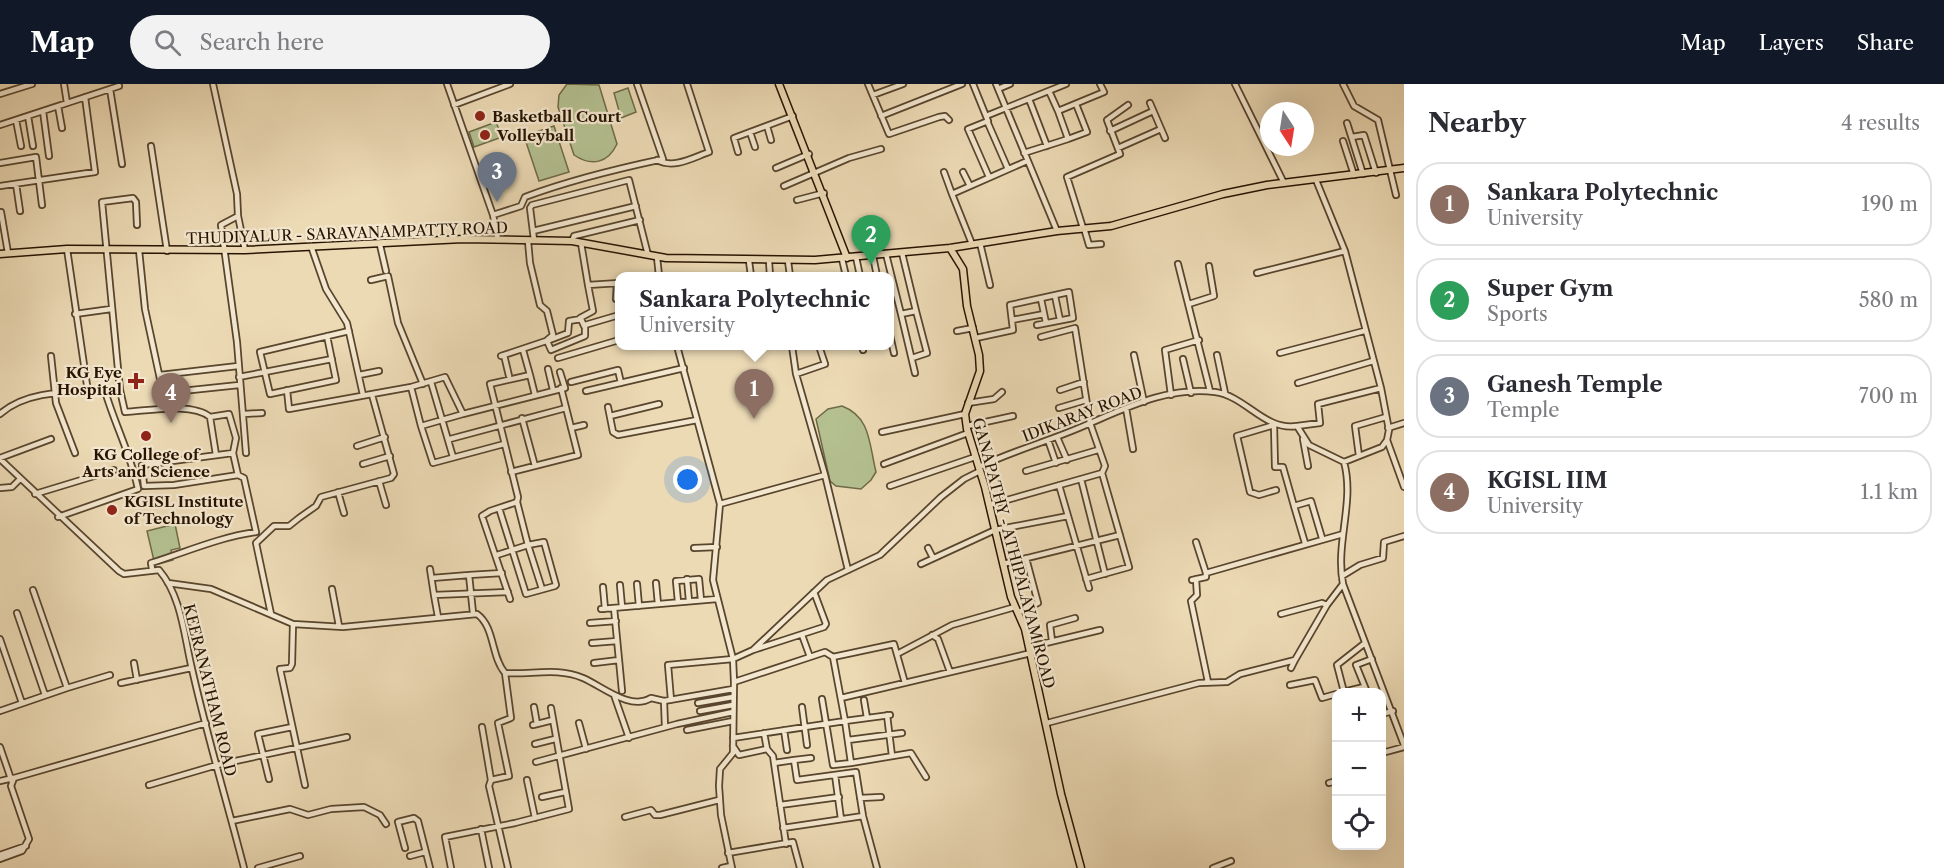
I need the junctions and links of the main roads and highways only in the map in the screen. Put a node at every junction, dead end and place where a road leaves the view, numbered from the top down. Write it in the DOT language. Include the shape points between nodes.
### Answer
graph roads {
  1 [pos="779,84"];
  2 [pos="1404,168"];
  3 [pos="950,248"];
  4 [pos="0,254"];
  5 [pos="845,258"];
  6 [pos="1081,868"];
  1 -- 5 [label="main road" via="824,193"];
  2 -- 3 [label="main road, THUDIYALUR - SARAVANAMPATTY ROAD" via="1222,194 1111,226"];
  3 -- 5 [label="main road, THUDIYALUR - SARAVANAMPATTY ROAD"];
  3 -- 6 [label="main road, GANAPATHY - ATHIPALAYAM ROAD" via="963,269 980,371 964,414 1030,650"];
  4 -- 5 [label="main road, THUDIYALUR - SARAVANAMPATTY ROAD" via="67,249 245,250 463,239 572,241 657,258"];
}
